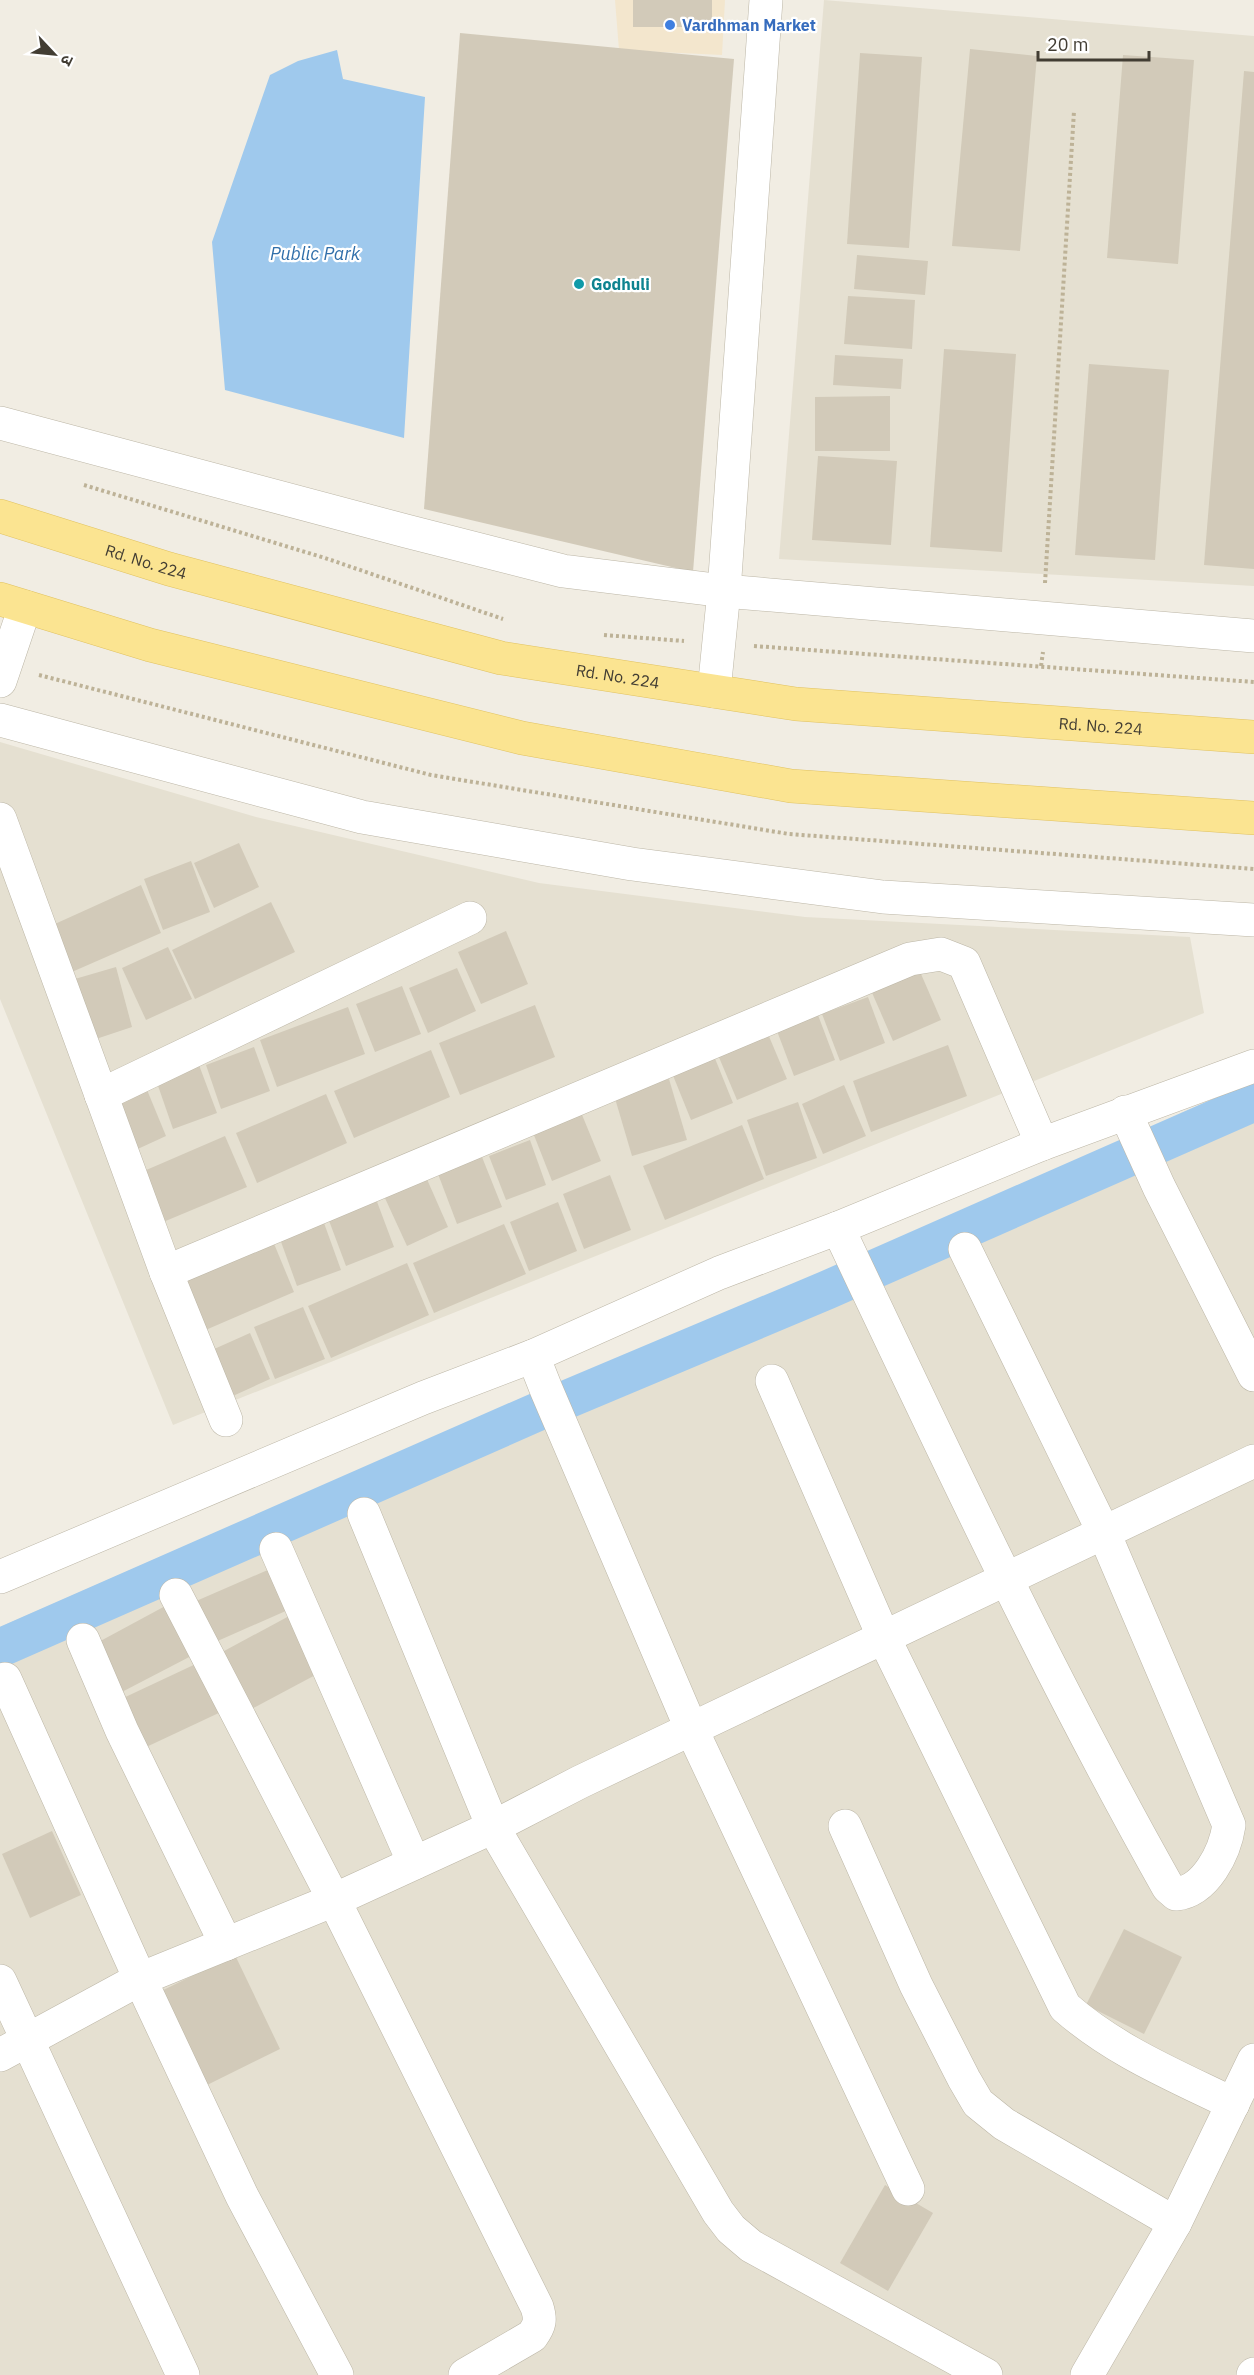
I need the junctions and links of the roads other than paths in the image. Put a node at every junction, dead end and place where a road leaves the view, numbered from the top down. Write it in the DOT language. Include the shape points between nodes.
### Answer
graph roads {
  1 [pos="766,0"];
  2 [pos="0,423"];
  3 [pos="0,516"];
  4 [pos="724,591"];
  5 [pos="13,603"];
  6 [pos="1254,636"];
  7 [pos="0,681"];
  8 [pos="714,691"];
  9 [pos="0,720"];
  10 [pos="1254,737"];
  11 [pos="1254,818"];
  12 [pos="0,819"];
  13 [pos="470,918"];
  14 [pos="1254,920"];
  15 [pos="1254,1066"];
  16 [pos="101,1095"];
  17 [pos="1125,1112"];
  18 [pos="1042,1144"];
  19 [pos="838,1228"];
  20 [pos="965,1249"];
  21 [pos="166,1272"];
  22 [pos="533,1356"];
  23 [pos="1254,1375"];
  24 [pos="772,1381"];
  25 [pos="226,1420"];
  26 [pos="1254,1461"];
  27 [pos="364,1514"];
  28 [pos="1104,1533"];
  29 [pos="276,1549"];
  30 [pos="0,1577"];
  31 [pos="1006,1580"];
  32 [pos="176,1595"];
  33 [pos="884,1638"];
  34 [pos="83,1640"];
  35 [pos="5,1679"];
  36 [pos="691,1728"];
  37 [pos="845,1826"];
  38 [pos="493,1827"];
  39 [pos="414,1863"];
  40 [pos="334,1900"];
  41 [pos="226,1944"];
  42 [pos="140,1979"];
  43 [pos="0,1981"];
  44 [pos="13,2048"];
  45 [pos="1254,2060"];
  46 [pos="1233,2104"];
  47 [pos="908,2189"];
  48 [pos="1175,2223"];
  49 [pos="474,2374"];
  50 [pos="183,2375"];
  51 [pos="337,2375"];
  52 [pos="986,2375"];
  53 [pos="1087,2375"];
  1 -- 4 [label="street"];
  2 -- 4 [label="street" via="563,571"];
  3 -- 8 [label="main road, Rd. No. 224" via="169,570 501,658"];
  4 -- 6 [label="street"];
  4 -- 8 [label="street"];
  5 -- 7 [label="street"];
  5 -- 11 [label="main road" via="150,645 522,738 779,784"];
  8 -- 10 [label="main road, Rd. No. 224" via="796,704"];
  9 -- 14 [label="street" via="362,817 632,864 883,897"];
  12 -- 16 [label="street"];
  13 -- 16 [label="street"];
  15 -- 17 [label="street"];
  16 -- 21 [label="street"];
  17 -- 18 [label="street"];
  17 -- 23 [label="street"];
  18 -- 19 [label="street"];
  18 -- 21 [label="street" via="964,963 941,954 910,959"];
  19 -- 22 [label="street" via="719,1273"];
  19 -- 31 [label="street"];
  20 -- 28 [label="street"];
  21 -- 25 [label="street"];
  22 -- 30 [label="street" via="423,1398"];
  22 -- 36 [label="street"];
  24 -- 33 [label="street"];
  26 -- 28 [label="street"];
  27 -- 38 [label="street"];
  28 -- 31 [label="street"];
  28 -- 31 [label="street" via="1229,1825 1221,1854 1201,1882 1187,1893 1176,1894 1168,1887"];
  29 -- 39 [label="street"];
  31 -- 33 [label="street"];
  32 -- 40 [label="street"];
  33 -- 36 [label="street"];
  33 -- 46 [label="street" via="1065,2007 1126,2052"];
  34 -- 41 [label="street" via="122,1731"];
  35 -- 42 [label="street"];
  36 -- 38 [label="street"];
  36 -- 47 [label="street"];
  37 -- 48 [label="street" via="926,2004 978,2103 1004,2124"];
  38 -- 39 [label="street"];
  38 -- 52 [label="street" via="731,2229 751,2246"];
  39 -- 40 [label="street"];
  40 -- 41 [label="street"];
  40 -- 49 [label="street" via="537,2307 539,2326 532,2336"];
  41 -- 42 [label="street"];
  42 -- 44 [label="street"];
  42 -- 51 [label="street" via="242,2196"];
  43 -- 44 [label="street"];
  44 -- 50 [label="street"];
  45 -- 46 [label="street"];
  46 -- 48 [label="street"];
  48 -- 53 [label="street"];
}
